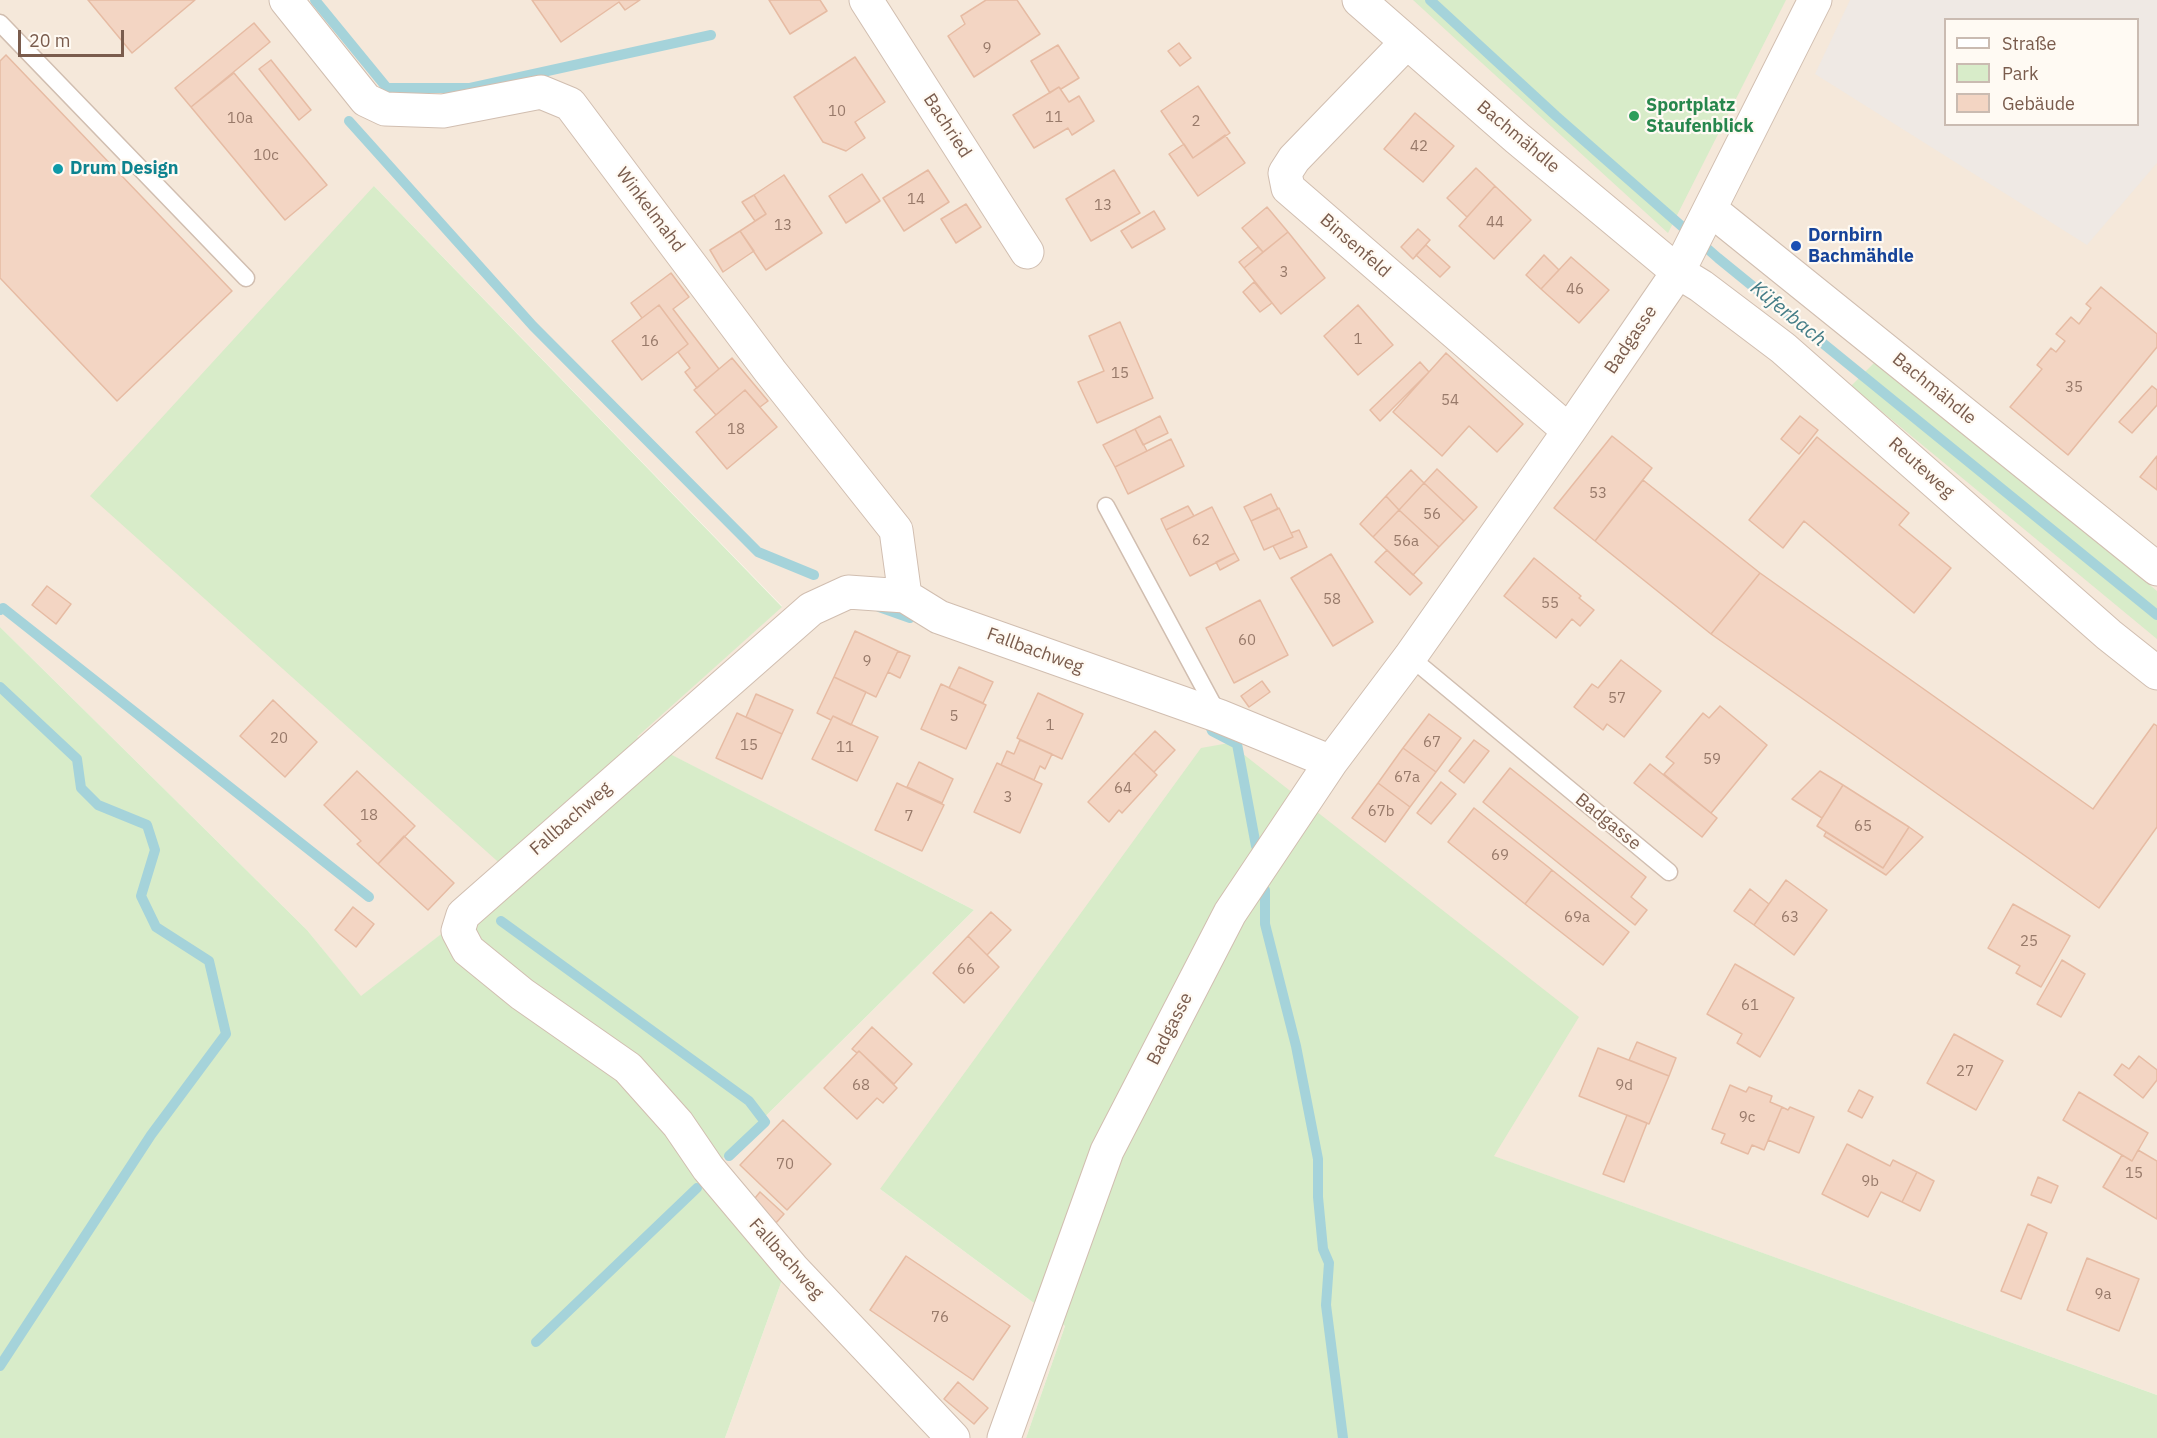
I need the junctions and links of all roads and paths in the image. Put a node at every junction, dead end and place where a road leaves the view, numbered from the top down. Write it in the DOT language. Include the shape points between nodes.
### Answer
graph roads {
  1 [pos="286,0"];
  2 [pos="866,0"];
  3 [pos="1359,0"];
  4 [pos="1815,0"];
  5 [pos="0,23"];
  6 [pos="1407,42"];
  7 [pos="1695,239"];
  8 [pos="1027,252"];
  9 [pos="246,278"];
  10 [pos="1569,431"];
  11 [pos="1106,506"];
  12 [pos="2157,569"];
  13 [pos="905,596"];
  14 [pos="1410,657"];
  15 [pos="2157,673"];
  16 [pos="1219,716"];
  17 [pos="1331,762"];
  18 [pos="1669,872"];
  19 [pos="953,1438"];
  20 [pos="1004,1438"];
  1 -- 13 [label="street, Winkelmahd" via="366,100 385,109 443,111 541,92 570,104 770,371 896,530"];
  2 -- 8 [label="street, Bachried"];
  3 -- 6 [label="street, Bachmähdle"];
  4 -- 7 [label="street, Badgasse"];
  5 -- 9 [label="lane"];
  6 -- 7 [label="street, Bachmähdle" via="1517,138"];
  6 -- 10 [label="street, Binsenfeld" via="1294,159 1285,173 1288,188"];
  7 -- 10 [label="street, Badgasse"];
  7 -- 12 [label="street, Bachmähdle"];
  7 -- 15 [label="street, Reuteweg" via="1701,286 1782,348"];
  10 -- 14 [label="street, Badgasse"];
  11 -- 16 [label="lane"];
  13 -- 16 [label="street, Fallbachweg" via="939,617"];
  13 -- 19 [label="street, Fallbachweg" via="848,592 811,609 463,915 458,931 468,950 522,994 628,1068 678,1124 708,1168 793,1269"];
  14 -- 17 [label="street, Badgasse"];
  14 -- 18 [label="lane, Badgasse"];
  16 -- 17 [label="street, Fallbachweg"];
  17 -- 20 [label="street, Badgasse" via="1230,913 1107,1151"];
}
